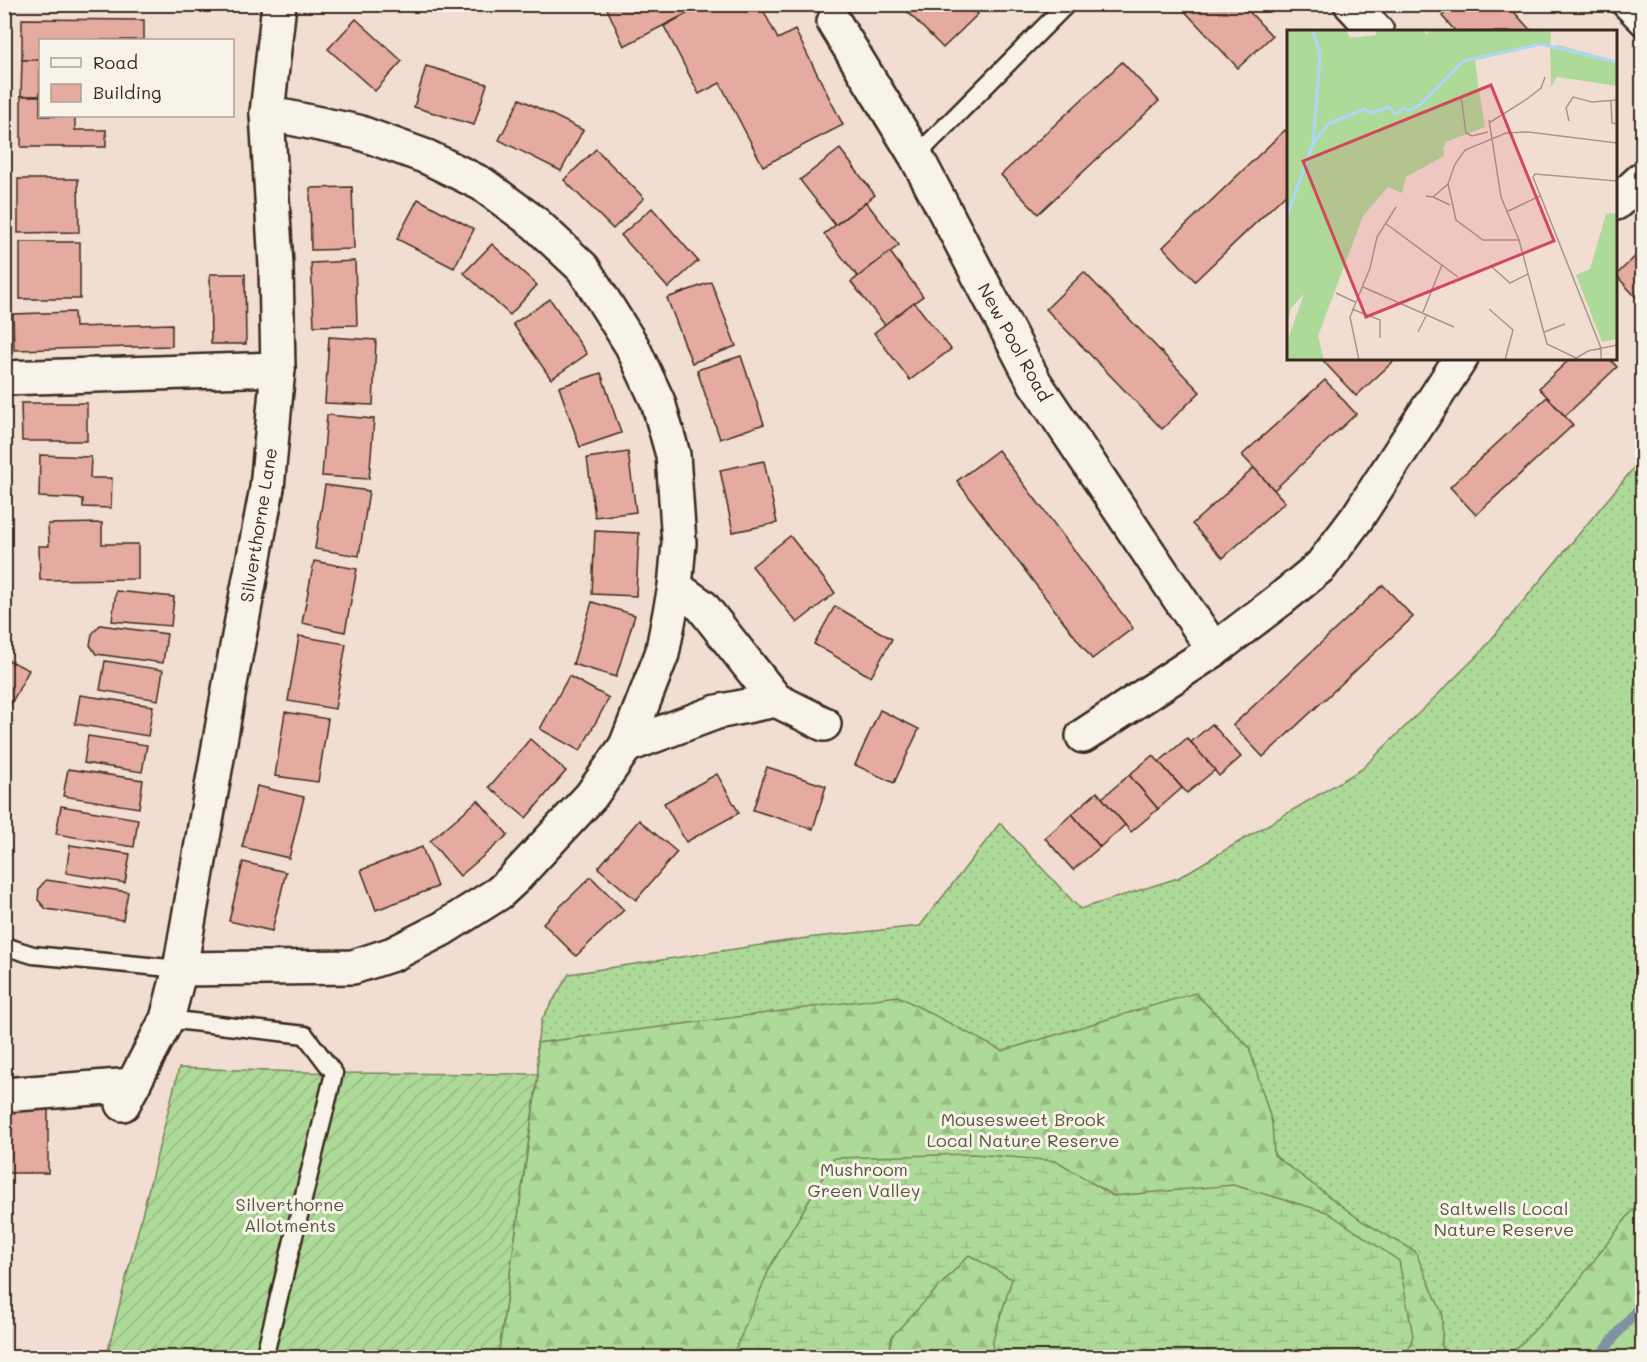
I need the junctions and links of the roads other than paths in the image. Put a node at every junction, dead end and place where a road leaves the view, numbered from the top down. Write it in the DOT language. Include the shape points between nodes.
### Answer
graph roads {
  1 [pos="279,4"];
  2 [pos="1066,4"];
  3 [pos="1351,4"];
  4 [pos="1618,4"];
  5 [pos="834,22"];
  6 [pos="1642,28"];
  7 [pos="1375,30"];
  8 [pos="267,113"];
  9 [pos="916,156"];
  10 [pos="1642,179"];
  11 [pos="1617,202"];
  12 [pos="1460,360"];
  13 [pos="278,369"];
  14 [pos="4,378"];
  15 [pos="675,587"];
  16 [pos="1214,650"];
  17 [pos="776,700"];
  18 [pos="824,724"];
  19 [pos="1083,736"];
  20 [pos="626,746"];
  21 [pos="4,946"];
  22 [pos="180,969"];
  23 [pos="167,1019"];
  24 [pos="4,1095"];
  25 [pos="264,1358"];
  1 -- 8 [label="street, Silverthorne Lane"];
  2 -- 9 [label="lane"];
  3 -- 7 [label="street"];
  4 -- 6 [label="lane"];
  5 -- 9 [label="street, New Pool Road"];
  8 -- 13 [label="street, Silverthorne Lane"];
  8 -- 15 [label="street" via="358,132 427,157 482,184 536,223 583,268 632,346 658,402 673,455 679,543"];
  9 -- 16 [label="street, New Pool Road" via="1035,384"];
  10 -- 11 [label="street"];
  12 -- 16 [label="street" via="1357,518 1321,566"];
  13 -- 14 [label="street"];
  13 -- 22 [label="street, Silverthorne Lane" via="267,488"];
  15 -- 17 [label="street" via="702,606"];
  15 -- 20 [label="street" via="662,654"];
  16 -- 19 [label="street"];
  17 -- 18 [label="street"];
  17 -- 20 [label="street" via="717,712"];
  20 -- 22 [label="street" via="591,796 499,893 393,954 353,967"];
  21 -- 22 [label="lane" via="33,956"];
  22 -- 23 [label="street, Silverthorne Lane"];
  23 -- 24 [label="street, Silverthorne Lane" via="128,1094"];
  23 -- 25 [label="lane" via="305,1035 334,1074"];
}
